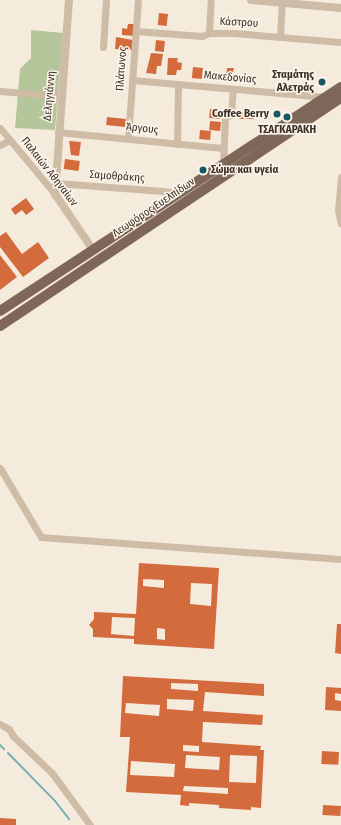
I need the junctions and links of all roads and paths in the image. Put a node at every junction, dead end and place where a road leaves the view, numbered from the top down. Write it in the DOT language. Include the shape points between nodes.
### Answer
graph roads {
  1 [pos="69,0"];
  2 [pos="106,0"];
  3 [pos="138,0"];
  4 [pos="211,0"];
  5 [pos="252,0"];
  6 [pos="282,3"];
  7 [pos="341,8"];
  8 [pos="136,31"];
  9 [pos="209,33"];
  10 [pos="280,37"];
  11 [pos="341,42"];
  12 [pos="103,47"];
  13 [pos="132,80"];
  14 [pos="178,84"];
  15 [pos="341,87"];
  16 [pos="233,89"];
  17 [pos="0,91"];
  18 [pos="61,96"];
  19 [pos="326,97"];
  20 [pos="341,98"];
  21 [pos="0,128"];
  22 [pos="58,132"];
  23 [pos="128,139"];
  24 [pos="10,140"];
  25 [pos="177,144"];
  26 [pos="0,145"];
  27 [pos="222,148"];
  28 [pos="223,165"];
  29 [pos="341,177"];
  30 [pos="56,183"];
  31 [pos="340,185"];
  32 [pos="55,194"];
  33 [pos="173,198"];
  34 [pos="341,224"];
  35 [pos="93,250"];
  36 [pos="0,312"];
  37 [pos="0,326"];
  38 [pos="0,468"];
  39 [pos="341,559"];
  40 [pos="0,724"];
  41 [pos="90,825"];
  1 -- 18 [label="street, Δεληγιάννη"];
  2 -- 12 [label="street"];
  3 -- 8 [label="street, Πλάτωνος"];
  4 -- 9 [label="street"];
  5 -- 6 [label="street"];
  6 -- 7 [label="street"];
  6 -- 10 [label="street"];
  8 -- 9 [label="street, Κάστρου" via="202,36"];
  8 -- 13 [label="street, Πλάτωνος"];
  9 -- 10 [label="street, Κάστρου"];
  10 -- 11 [label="street, Κάστρου"];
  13 -- 14 [label="street, Μακεδονίας"];
  13 -- 23 [label="street, Πλάτωνος"];
  14 -- 16 [label="street, Μακεδονίας"];
  14 -- 25 [label="street"];
  15 -- 19 [label="main road, Λεωφόρος Ευελπίδων"];
  16 -- 19 [label="street, Μακεδονίας"];
  16 -- 27 [label="street" via="232,115 225,118"];
  17 -- 18 [label="street"];
  18 -- 22 [label="street, Δεληγιάννη"];
  19 -- 28 [label="main road, Λεωφόρος Ευελπίδων"];
  20 -- 37 [label="main road, Λεωφόρος Ευελπίδων"];
  21 -- 24 [label="street, Παλαιών Αθηναίων"];
  22 -- 23 [label="street, Άργους"];
  22 -- 30 [label="street, Δεληγιάννη"];
  23 -- 25 [label="street, Άργους"];
  24 -- 26 [label="street"];
  24 -- 32 [label="street, Παλαιών Αθηναίων"];
  25 -- 27 [label="street, Άργους"];
  27 -- 28 [label="street"];
  28 -- 33 [label="main road, Λεωφόρος Ευελπίδων"];
  29 -- 31 [label="street"];
  30 -- 32 [label="street, Δεληγιάννη"];
  30 -- 33 [label="street, Σαμοθράκης" via="169,192"];
  31 -- 34 [label="street" via="338,210"];
  32 -- 35 [label="street, Παλαιών Αθηναίων"];
  33 -- 35 [label="main road, Λεωφόρος Ευελπίδων"];
  35 -- 36 [label="main road, Λεωφόρος Ευελπίδων"];
  38 -- 39 [label="street" via="41,537"];
  40 -- 41 [label="street" via="9,729 13,736 52,773 79,806"];
}
